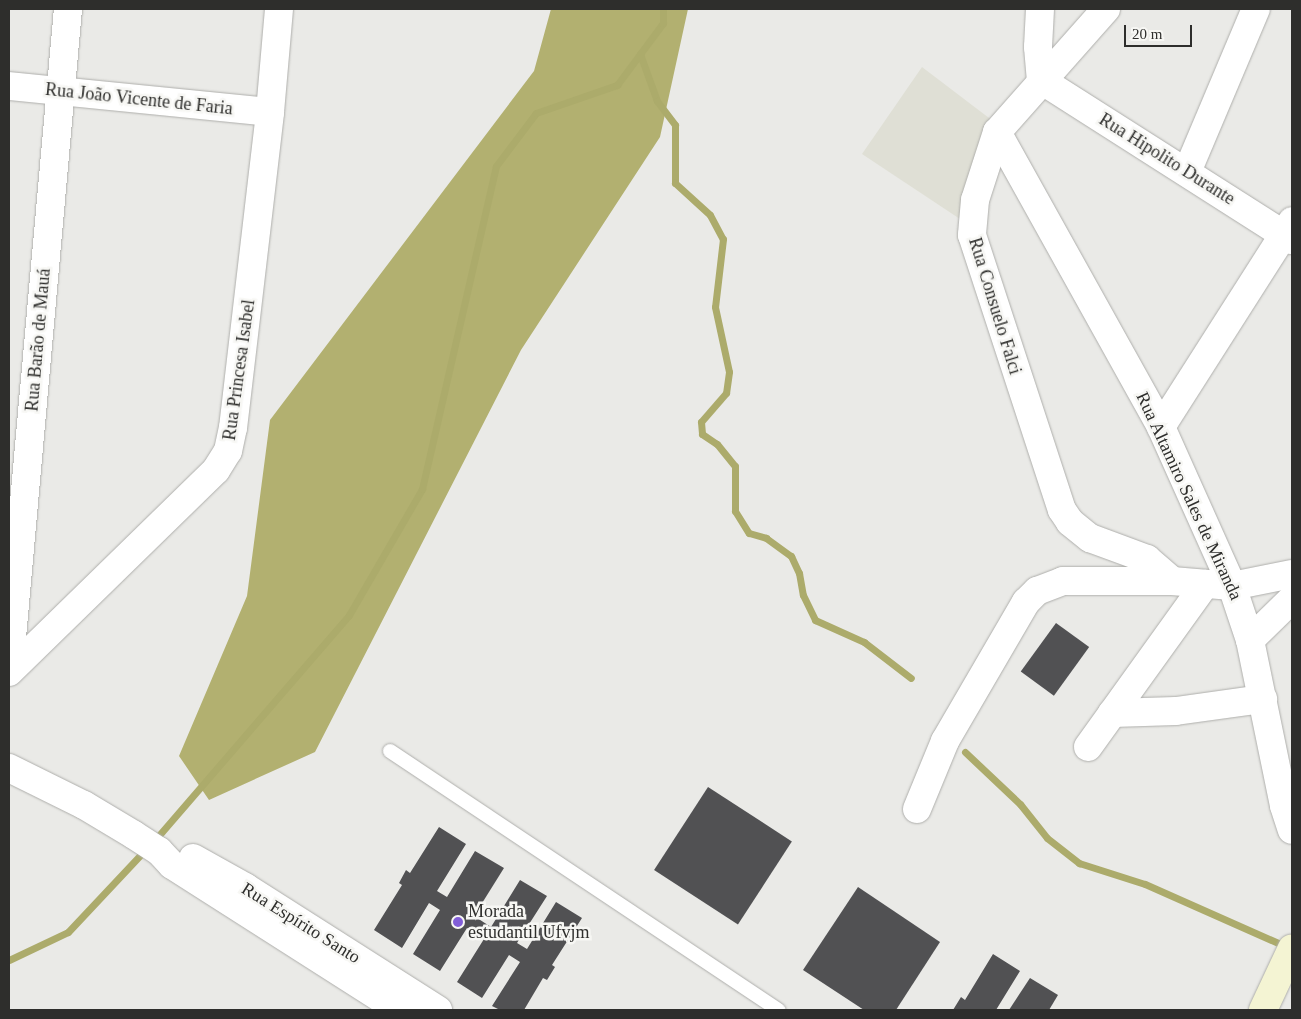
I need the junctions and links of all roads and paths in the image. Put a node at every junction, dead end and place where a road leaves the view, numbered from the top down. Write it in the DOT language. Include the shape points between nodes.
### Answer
graph roads {
  1 [pos="68,9"];
  2 [pos="279,9"];
  3 [pos="1040,9"];
  4 [pos="1106,9"];
  5 [pos="1256,9"];
  6 [pos="1041,80"];
  7 [pos="9,86"];
  8 [pos="60,91"];
  9 [pos="270,112"];
  10 [pos="997,132"];
  11 [pos="1187,172"];
  12 [pos="1290,232"];
  13 [pos="1162,428"];
  14 [pos="1292,574"];
  15 [pos="1172,581"];
  16 [pos="1206,584"];
  17 [pos="1232,586"];
  18 [pos="1292,599"];
  19 [pos="1250,640"];
  20 [pos="9,672"];
  21 [pos="1263,699"];
  22 [pos="1112,713"];
  23 [pos="1088,747"];
  24 [pos="390,751"];
  25 [pos="9,768"];
  26 [pos="917,809"];
  27 [pos="1292,830"];
  28 [pos="149,844"];
  29 [pos="1288,958"];
  30 [pos="400,1010"];
  31 [pos="438,1010"];
  32 [pos="779,1010"];
  33 [pos="1263,1010"];
  1 -- 8 [label="street, Rua Barão de Mauá"];
  2 -- 9 [label="street, Rua Princesa Isabel"];
  3 -- 6 [label="street" via="1038,47"];
  4 -- 6 [label="street, Rua Consuelo Falci"];
  5 -- 11 [label="street"];
  6 -- 10 [label="street, Rua Consuelo Falci"];
  6 -- 11 [label="street, Rua Hipolito Durante"];
  7 -- 8 [label="street, Rua João Vicente de Faria"];
  8 -- 9 [label="street, Rua João Vicente de Faria"];
  8 -- 20 [label="street, Rua Barão de Mauá"];
  9 -- 20 [label="street, Rua Princesa Isabel" via="233,428 225,457 216,470"];
  10 -- 13 [label="street, Rua Altamiro Sales de Miranda"];
  10 -- 15 [label="street, Rua Consuelo Falci" via="975,200 972,235 1062,510 1070,522 1090,538 1147,559"];
  11 -- 12 [label="street, Rua Hipolito Durante"];
  12 -- 13 [label="street"];
  13 -- 17 [label="street, Rua Altamiro Sales de Miranda"];
  14 -- 17 [label="street"];
  15 -- 16 [label="street"];
  15 -- 26 [label="street" via="1063,581 1037,590 1026,602 945,741"];
  16 -- 17 [label="street"];
  16 -- 22 [label="street"];
  17 -- 19 [label="street, Rua Altamiro Sales de Miranda"];
  18 -- 19 [label="street"];
  19 -- 21 [label="street, Rua Altamiro Sales de Miranda"];
  21 -- 22 [label="street" via="1176,711"];
  21 -- 27 [label="street, Rua Altamiro Sales de Miranda"];
  22 -- 23 [label="street"];
  24 -- 32 [label="lane"];
  25 -- 28 [label="street, Rua Espírito Santo" via="84,805"];
  28 -- 30 [label="street, Rua Espírito Santo" via="172,865"];
  28 -- 31 [label="street, Rua Espírito Santo" via="178,850 246,887"];
  29 -- 33 [label="street"];
}
